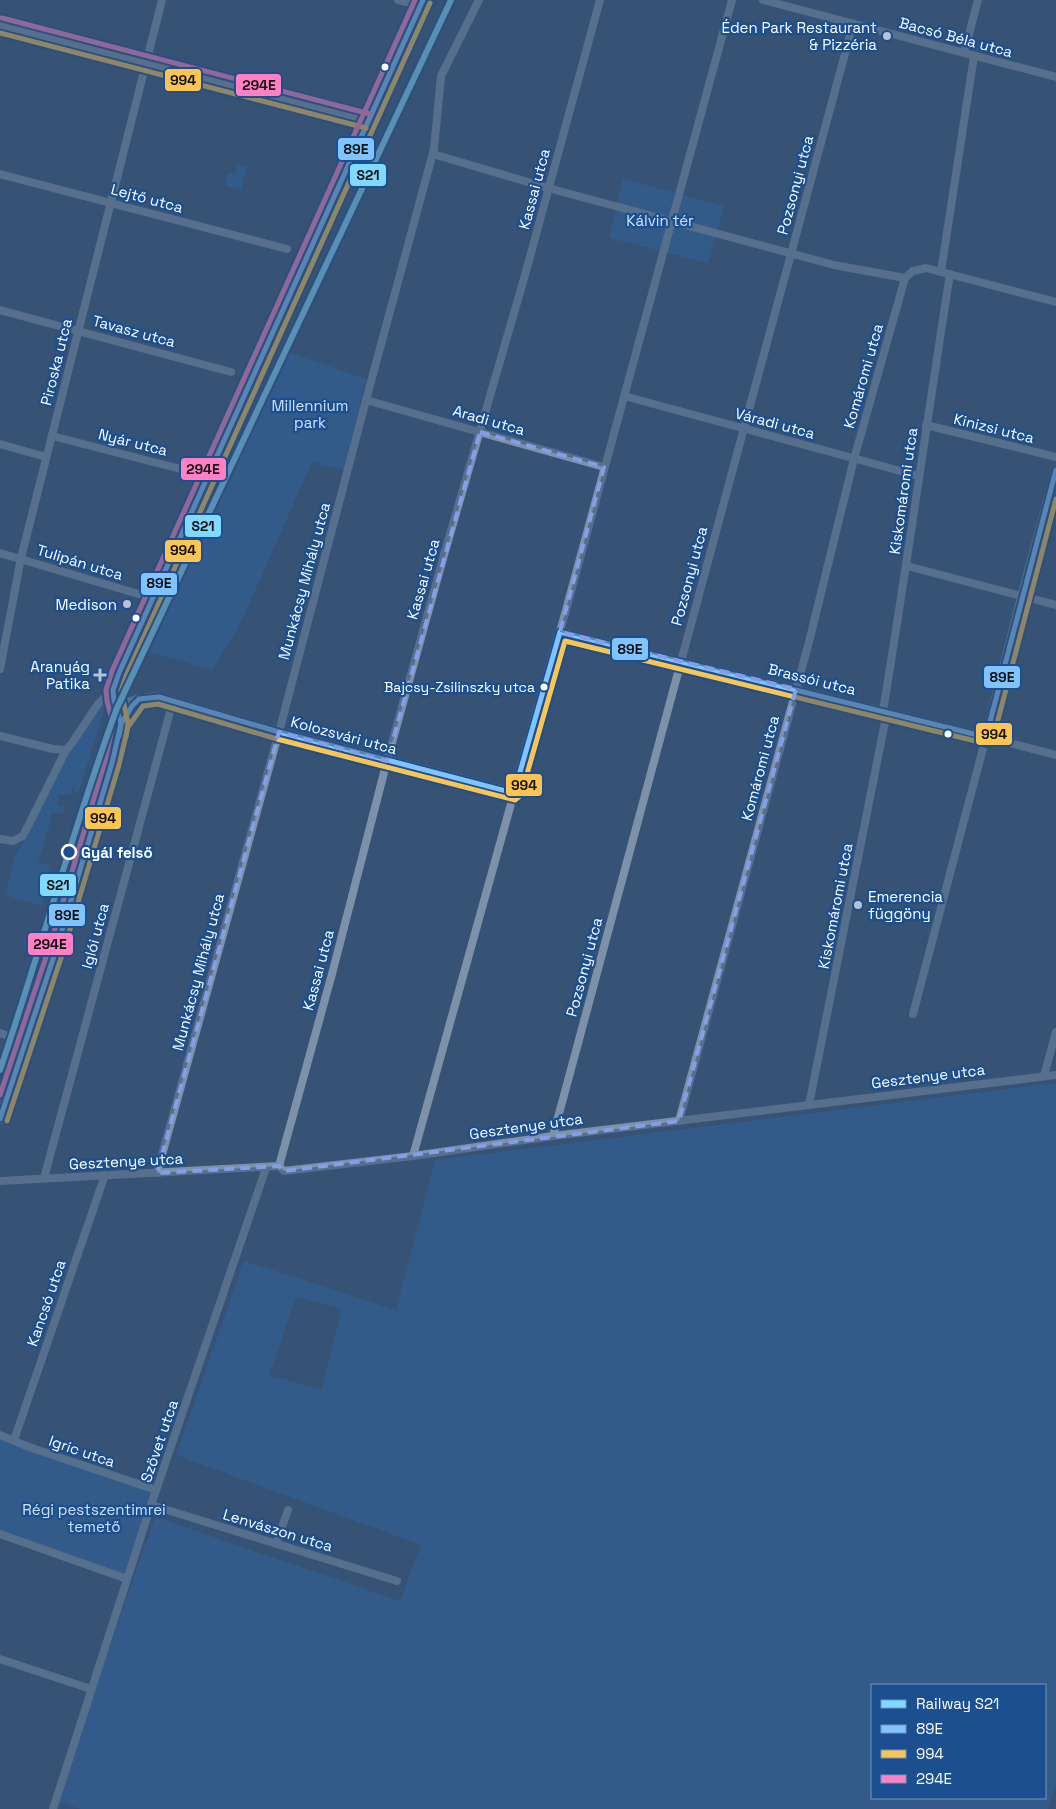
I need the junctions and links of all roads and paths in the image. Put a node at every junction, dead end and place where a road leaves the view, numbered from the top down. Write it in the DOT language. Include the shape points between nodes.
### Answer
graph roads {
  1 [pos="162,0"];
  2 [pos="398,0"];
  3 [pos="479,0"];
  4 [pos="600,0"];
  5 [pos="732,0"];
  6 [pos="763,0"];
  7 [pos="978,0"];
  8 [pos="776,2"];
  9 [pos="422,3"];
  10 [pos="853,24"];
  11 [pos="0,25"];
  12 [pos="964,53"];
  13 [pos="974,56"];
  14 [pos="146,62"];
  15 [pos="1056,77"];
  16 [pos="368,120"];
  17 [pos="433,154"];
  18 [pos="0,174"];
  19 [pos="548,188"];
  20 [pos="111,202"];
  21 [pos="672,221"];
  22 [pos="287,249"];
  23 [pos="791,253"];
  24 [pos="941,272"];
  25 [pos="950,274"];
  26 [pos="905,278"];
  27 [pos="1056,302"];
  28 [pos="0,310"];
  29 [pos="78,330"];
  30 [pos="231,372"];
  31 [pos="624,396"];
  32 [pos="366,400"];
  33 [pos="926,425"];
  34 [pos="743,429"];
  35 [pos="480,432"];
  36 [pos="52,436"];
  37 [pos="0,444"];
  38 [pos="46,457"];
  39 [pos="1056,457"];
  40 [pos="854,459"];
  41 [pos="604,467"];
  42 [pos="1056,470"];
  43 [pos="208,476"];
  44 [pos="919,476"];
  45 [pos="0,553"];
  46 [pos="21,558"];
  47 [pos="907,566"];
  48 [pos="1022,596"];
  49 [pos="152,598"];
  50 [pos="1056,605"];
  51 [pos="560,632"];
  52 [pos="3,638"];
  53 [pos="680,661"];
  54 [pos="0,669"];
  55 [pos="796,689"];
  56 [pos="113,695"];
  57 [pos="139,699"];
  58 [pos="173,701"];
  59 [pos="885,712"];
  60 [pos="121,724"];
  61 [pos="279,732"];
  62 [pos="0,736"];
  63 [pos="986,737"];
  64 [pos="66,750"];
  65 [pos="1056,755"];
  66 [pos="387,762"];
  67 [pos="514,794"];
  68 [pos="0,839"];
  69 [pos="913,1014"];
  70 [pos="31,1027"];
  71 [pos="0,1032"];
  72 [pos="1056,1032"];
  73 [pos="12,1036"];
  74 [pos="21,1055"];
  75 [pos="1056,1075"];
  76 [pos="1044,1076"];
  77 [pos="809,1105"];
  78 [pos="0,1119"];
  79 [pos="679,1120"];
  80 [pos="553,1136"];
  81 [pos="413,1156"];
  82 [pos="279,1166"];
  83 [pos="266,1168"];
  84 [pos="157,1173"];
  85 [pos="105,1175"];
  86 [pos="91,1176"];
  87 [pos="44,1178"];
  88 [pos="0,1181"];
  89 [pos="99,1191"];
  90 [pos="0,1435"];
  91 [pos="14,1440"];
  92 [pos="156,1490"];
  93 [pos="152,1505"];
  94 [pos="288,1510"];
  95 [pos="0,1534"];
  96 [pos="276,1544"];
  97 [pos="127,1579"];
  98 [pos="397,1581"];
  99 [pos="0,1659"];
  100 [pos="91,1689"];
  101 [pos="53,1809"];
  1 -- 14 [label="street, Piroska utca"];
  2 -- 9 [label="street"];
  3 -- 17 [label="street, Munkácsy Mihály utca" via="441,76"];
  4 -- 19 [label="street, Kassai utca"];
  5 -- 21 [label="street"];
  6 -- 8 [label="street, Bacsó Béla utca"];
  7 -- 12 [label="street"];
  8 -- 10 [label="street, Bacsó Béla utca"];
  9 -- 16 [label="main road"];
  10 -- 12 [label="street, Bacsó Béla utca"];
  10 -- 23 [label="street, Pozsonyi utca"];
  11 -- 14 [label="street"];
  12 -- 13 [label="street, Bacsó Béla utca"];
  13 -- 15 [label="street, Bacsó Béla utca"];
  13 -- 24 [label="street"];
  14 -- 16 [label="street"];
  14 -- 20 [label="street, Piroska utca"];
  16 -- 43 [label="main road"];
  17 -- 19 [label="street"];
  17 -- 32 [label="street, Munkácsy Mihály utca"];
  18 -- 20 [label="street, Lejtő utca"];
  19 -- 21 [label="street"];
  19 -- 35 [label="street, Kassai utca"];
  20 -- 22 [label="street, Lejtő utca"];
  20 -- 29 [label="street, Piroska utca"];
  21 -- 23 [label="street"];
  21 -- 31 [label="street"];
  23 -- 26 [label="street" via="834,265"];
  23 -- 34 [label="street, Pozsonyi utca"];
  24 -- 25 [label="street"];
  24 -- 26 [label="street" via="926,268 913,270"];
  25 -- 27 [label="street"];
  25 -- 33 [label="street, Kiskomáromi utca"];
  26 -- 40 [label="street, Komáromi utca"];
  28 -- 29 [label="street, Tavasz utca"];
  29 -- 30 [label="street, Tavasz utca"];
  29 -- 36 [label="street, Piroska utca"];
  31 -- 34 [label="street, Váradi utca"];
  31 -- 41 [label="street"];
  32 -- 35 [label="street, Aradi utca"];
  32 -- 61 [label="street, Munkácsy Mihály utca"];
  33 -- 39 [label="street, Kinizsi utca"];
  33 -- 44 [label="street, Kiskomáromi utca"];
  34 -- 40 [label="street, Váradi utca"];
  34 -- 53 [label="street, Pozsonyi utca"];
  35 -- 41 [label="street, Aradi utca"];
  35 -- 66 [label="street, Kassai utca"];
  36 -- 38 [label="street, Piroska utca"];
  36 -- 43 [label="street, Nyár utca"];
  37 -- 38 [label="street"];
  38 -- 46 [label="street, Piroska utca"];
  40 -- 44 [label="street, Váradi utca"];
  40 -- 55 [label="street, Komáromi utca"];
  41 -- 51 [label="street"];
  42 -- 48 [label="street"];
  43 -- 49 [label="main road"];
  44 -- 47 [label="street, Kiskomáromi utca"];
  45 -- 46 [label="street, Tulipán utca"];
  46 -- 49 [label="street, Tulipán utca"];
  46 -- 52 [label="street, Piroska utca"];
  47 -- 48 [label="street"];
  47 -- 59 [label="street, Kiskomáromi utca"];
  48 -- 50 [label="street"];
  48 -- 63 [label="street"];
  49 -- 56 [label="main road"];
  51 -- 53 [label="street, Brassói utca"];
  51 -- 67 [label="street"];
  52 -- 54 [label="street, Piroska utca"];
  53 -- 55 [label="street, Brassói utca"];
  53 -- 80 [label="street, Pozsonyi utca"];
  55 -- 59 [label="street, Brassói utca"];
  55 -- 79 [label="street, Komáromi utca"];
  56 -- 57 [label="street, Kolozsvári utca" via="130,702"];
  56 -- 60 [label="main road"];
  56 -- 64 [label="street" via="98,704"];
  57 -- 58 [label="street, Kolozsvári utca" via="159,697"];
  57 -- 60 [label="street"];
  58 -- 61 [label="street, Kolozsvári utca"];
  58 -- 87 [label="street, Iglói utca"];
  59 -- 63 [label="street, Brassói utca"];
  59 -- 77 [label="street, Kiskomáromi utca"];
  60 -- 70 [label="main road"];
  61 -- 66 [label="street, Kolozsvári utca"];
  61 -- 84 [label="street, Munkácsy Mihály utca"];
  62 -- 64 [label="street"];
  63 -- 65 [label="street, Brassói utca"];
  63 -- 69 [label="street"];
  64 -- 68 [label="street" via="23,836 12,841"];
  66 -- 67 [label="street, Kolozsvári utca"];
  66 -- 82 [label="street, Kassai utca"];
  67 -- 81 [label="street"];
  70 -- 73 [label="street"];
  70 -- 74 [label="main road"];
  71 -- 73 [label="street"];
  72 -- 76 [label="street"];
  73 -- 74 [label="street"];
  74 -- 78 [label="main road"];
  75 -- 76 [label="street, Gesztenye utca"];
  76 -- 77 [label="street, Gesztenye utca"];
  77 -- 79 [label="street, Gesztenye utca"];
  79 -- 80 [label="street, Gesztenye utca"];
  80 -- 81 [label="street, Gesztenye utca"];
  81 -- 82 [label="street, Gesztenye utca" via="284,1171"];
  82 -- 83 [label="street, Gesztenye utca"];
  83 -- 84 [label="street, Gesztenye utca"];
  83 -- 92 [label="street, Szövet utca"];
  84 -- 85 [label="street, Gesztenye utca"];
  85 -- 86 [label="street, Gesztenye utca"];
  85 -- 89 [label="street, Kancsó utca"];
  86 -- 87 [label="street, Gesztenye utca"];
  86 -- 89 [label="street"];
  87 -- 88 [label="street, Gesztenye utca"];
  89 -- 91 [label="street, Kancsó utca"];
  90 -- 91 [label="street, Igric utca"];
  91 -- 92 [label="street, Igric utca"];
  92 -- 93 [label="street, Szövet utca"];
  93 -- 96 [label="street, Lenvászon utca"];
  93 -- 97 [label="street, Szövet utca"];
  94 -- 96 [label="street"];
  95 -- 97 [label="street"];
  96 -- 98 [label="street, Lenvászon utca"];
  97 -- 100 [label="street, Szövet utca"];
  99 -- 100 [label="street"];
  100 -- 101 [label="street, Szövet utca"];
}
